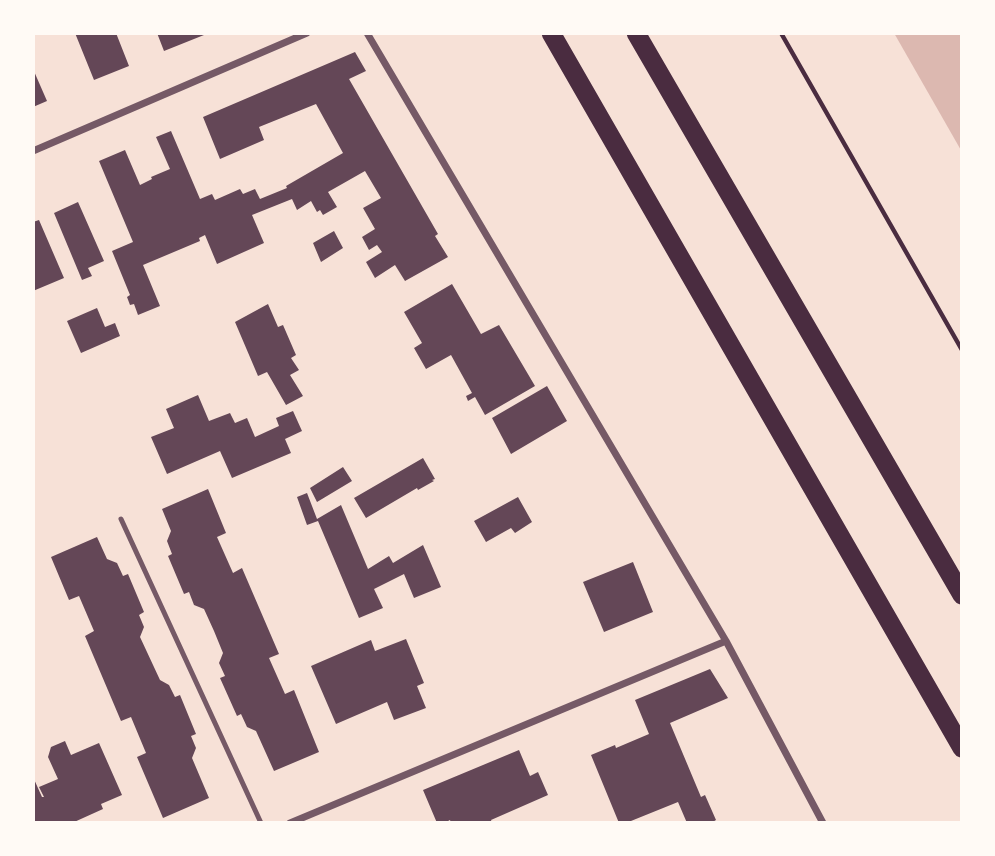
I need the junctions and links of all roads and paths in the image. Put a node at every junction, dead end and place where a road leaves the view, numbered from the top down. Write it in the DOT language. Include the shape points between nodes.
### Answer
graph roads {
  1 [pos="307,33"];
  2 [pos="367,33"];
  3 [pos="551,33"];
  4 [pos="636,33"];
  5 [pos="781,33"];
  6 [pos="33,151"];
  7 [pos="962,349"];
  8 [pos="121,519"];
  9 [pos="962,595"];
  10 [pos="726,641"];
  11 [pos="962,748"];
  12 [pos="261,823"];
  13 [pos="290,823"];
  14 [pos="823,823"];
  1 -- 6 [label="street"];
  2 -- 10 [label="street"];
  3 -- 11 [label="highway"];
  4 -- 9 [label="highway"];
  5 -- 7 [label="path"];
  8 -- 12 [label="lane"];
  10 -- 13 [label="street"];
  10 -- 14 [label="street"];
}
